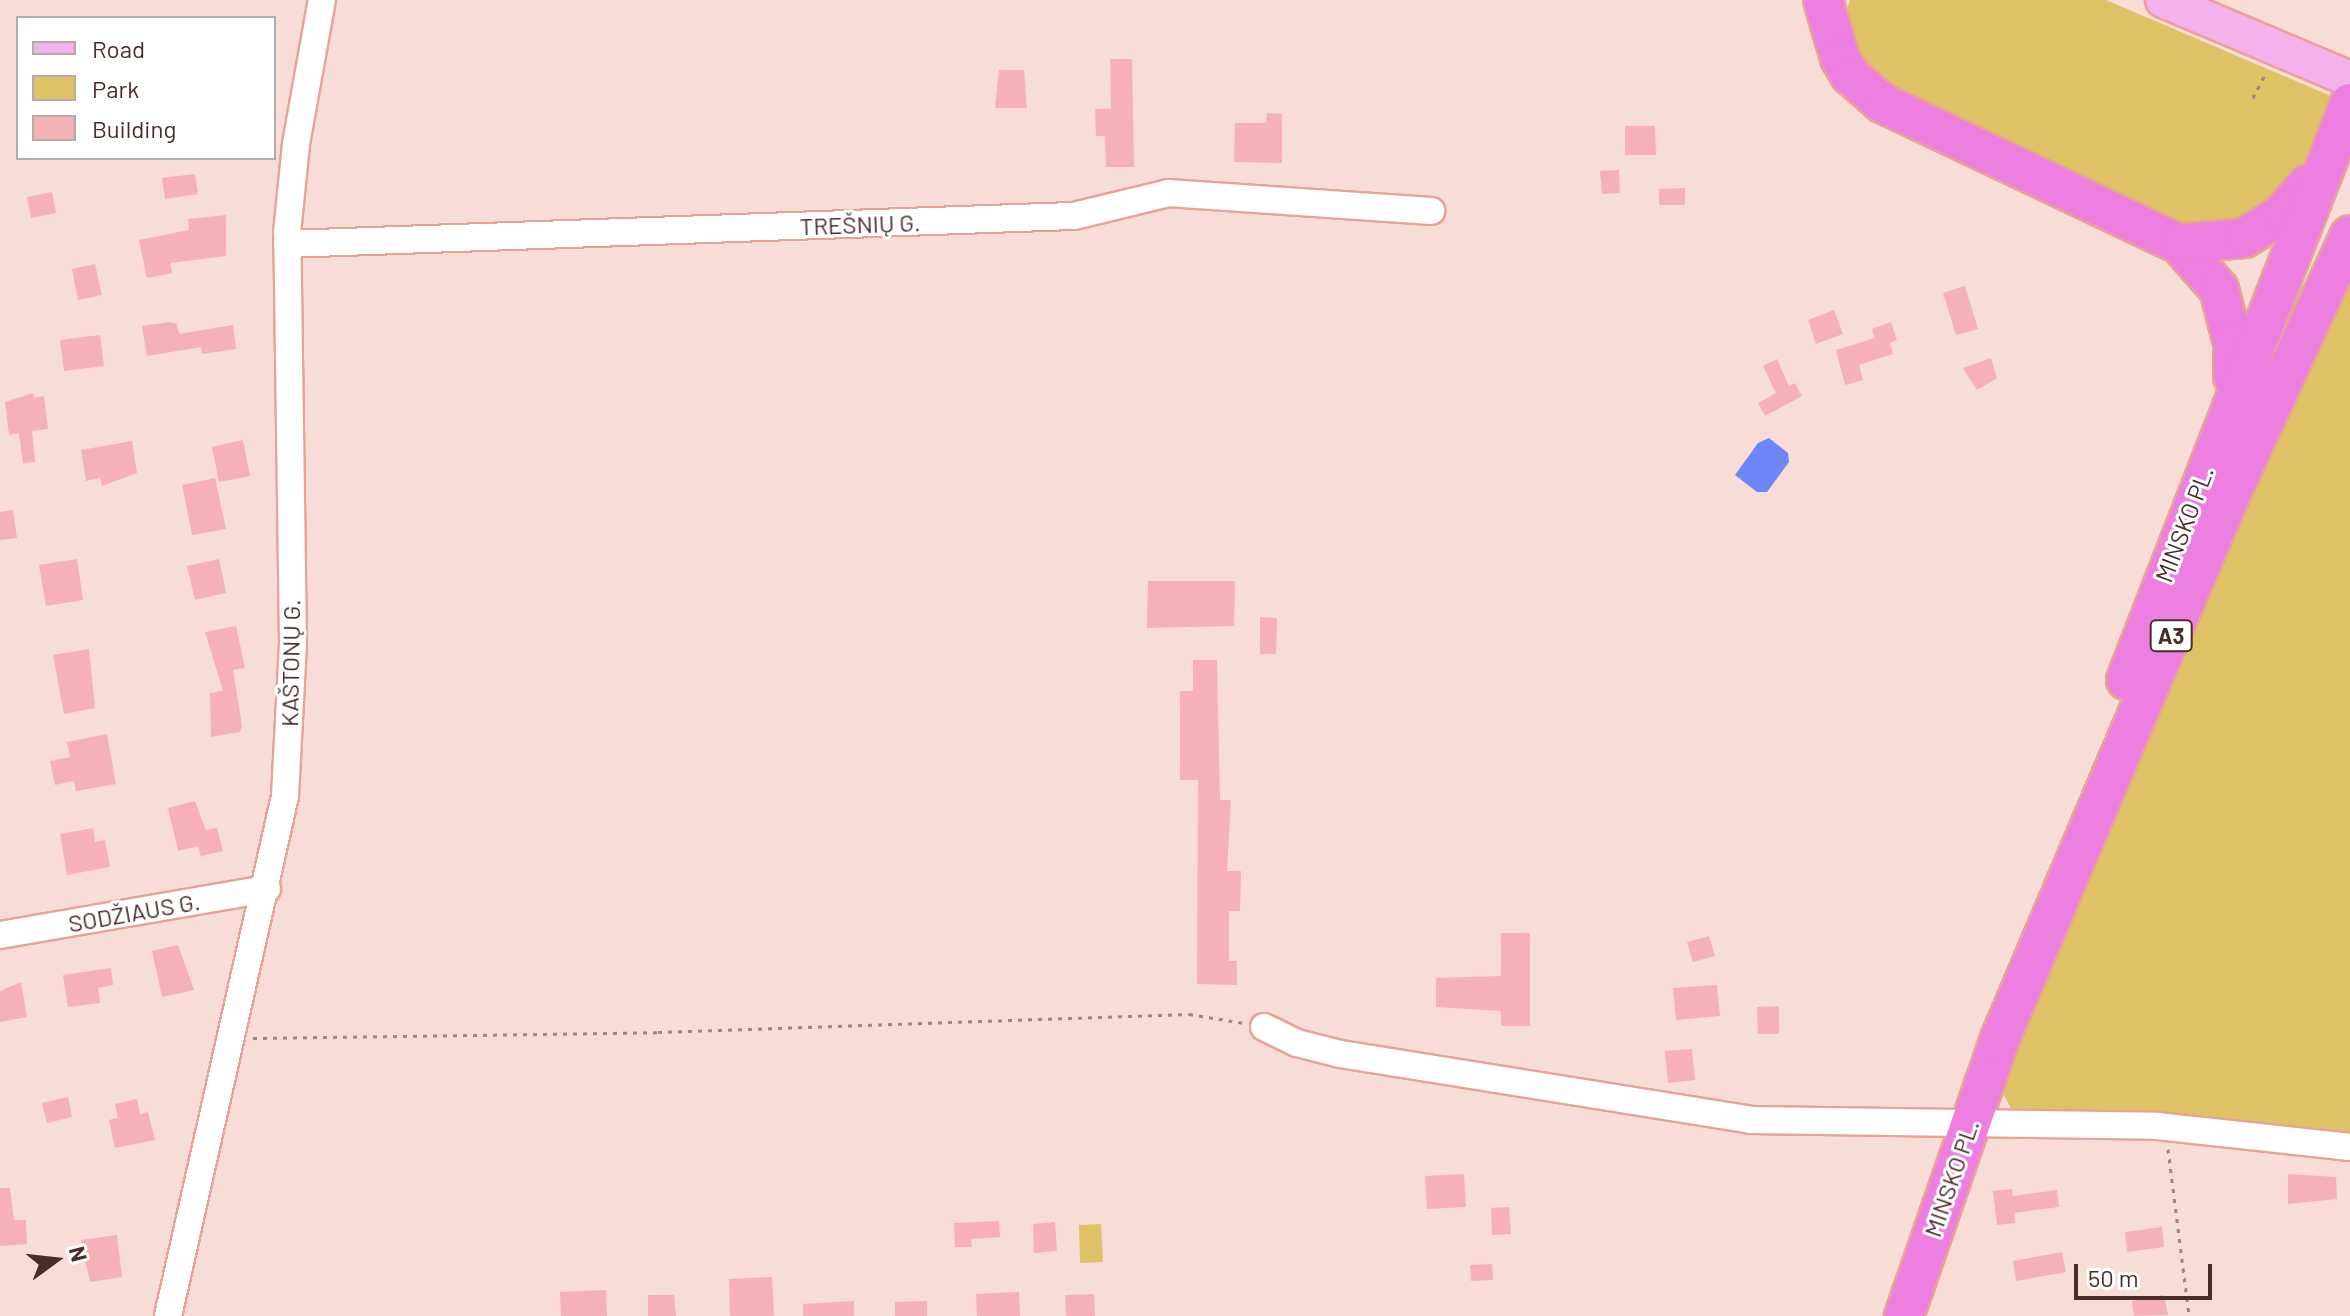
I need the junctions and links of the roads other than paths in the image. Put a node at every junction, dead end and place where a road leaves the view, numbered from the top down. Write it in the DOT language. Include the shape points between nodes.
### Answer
graph roads {
  1 [pos="322,0"];
  2 [pos="2163,0"];
  3 [pos="1828,7"];
  4 [pos="2350,79"];
  5 [pos="2350,103"];
  6 [pos="2322,168"];
  7 [pos="1431,211"];
  8 [pos="2350,235"];
  9 [pos="287,244"];
  10 [pos="2179,244"];
  11 [pos="2234,392"];
  12 [pos="267,889"];
  13 [pos="0,935"];
  14 [pos="1264,1027"];
  15 [pos="1999,1041"];
  16 [pos="1971,1121"];
  17 [pos="2350,1147"];
  18 [pos="168,1316"];
  19 [pos="1904,1316"];
  1 -- 9 [label="street, KAŠTONŲ G." via="296,144"];
  2 -- 4 [label="main road"];
  3 -- 10 [label="highway" via="1850,75 1882,103"];
  5 -- 6 [label="highway, MINSKO PL. / A3"];
  6 -- 10 [label="highway" via="2260,231 2226,243"];
  6 -- 11 [label="highway, MINSKO PL. / A3"];
  7 -- 9 [label="street, TREŠNIŲ G." via="1168,193 1074,216"];
  8 -- 15 [label="highway, MINSKO PL. / A3" via="2229,498"];
  9 -- 12 [label="street, KAŠTONŲ G." via="293,642 285,796"];
  10 -- 11 [label="highway" via="2219,289 2229,315"];
  11 -- 15 [label="highway, MINSKO PL. / A3" via="2033,925"];
  12 -- 13 [label="street, SODŽIAUS G."];
  12 -- 18 [label="street, KAŠTONŲ G."];
  14 -- 16 [label="street" via="1297,1043 1340,1054 1702,1115"];
  15 -- 16 [label="highway, MINSKO PL. / A3"];
  16 -- 17 [label="street" via="2157,1126"];
  16 -- 19 [label="highway, MINSKO PL. / A3"];
}
